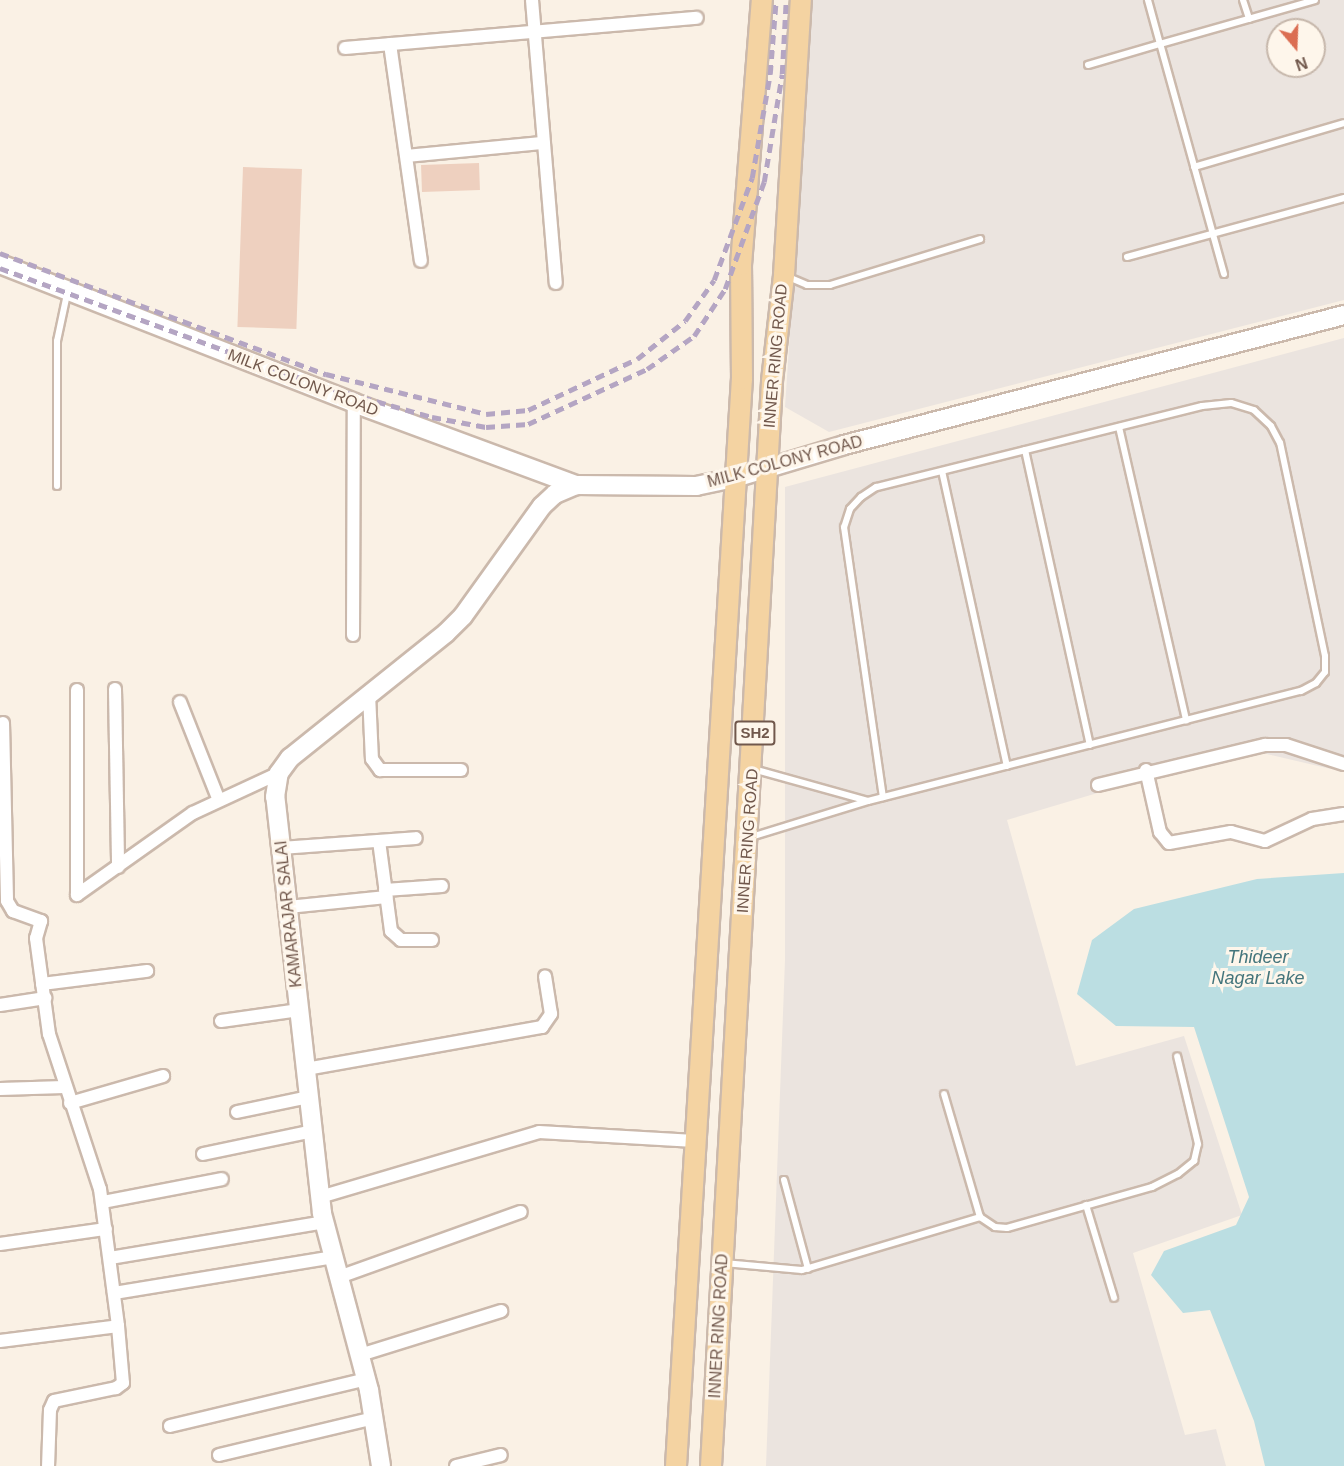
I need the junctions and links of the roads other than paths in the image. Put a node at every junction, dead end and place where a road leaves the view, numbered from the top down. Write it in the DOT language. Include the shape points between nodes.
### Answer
graph roads {
  1 [pos="532,0"];
  2 [pos="762,0"];
  3 [pos="801,0"];
  4 [pos="1148,0"];
  5 [pos="1243,0"];
  6 [pos="1315,0"];
  7 [pos="697,18"];
  8 [pos="1249,19"];
  9 [pos="533,32"];
  10 [pos="390,44"];
  11 [pos="1160,44"];
  12 [pos="345,48"];
  13 [pos="1088,64"];
  14 [pos="1344,123"];
  15 [pos="543,143"];
  16 [pos="407,156"];
  17 [pos="1194,167"];
  18 [pos="1344,198"];
  19 [pos="1212,233"];
  20 [pos="980,239"];
  21 [pos="1127,257"];
  22 [pos="421,261"];
  23 [pos="0,264"];
  24 [pos="1224,274"];
  25 [pos="784,275"];
  26 [pos="556,283"];
  27 [pos="68,290"];
  28 [pos="1344,315"];
  29 [pos="354,403"];
  30 [pos="1119,427"];
  31 [pos="1025,450"];
  32 [pos="768,466"];
  33 [pos="942,471"];
  34 [pos="735,478"];
  35 [pos="576,485"];
  36 [pos="57,486"];
  37 [pos="353,635"];
  38 [pos="77,690"];
  39 [pos="115,690"];
  40 [pos="369,694"];
  41 [pos="180,702"];
  42 [pos="1186,720"];
  43 [pos="3,723"];
  44 [pos="1090,745"];
  45 [pos="1344,764"];
  46 [pos="1007,766"];
  47 [pos="753,768"];
  48 [pos="461,770"];
  49 [pos="1146,770"];
  50 [pos="279,773"];
  51 [pos="1098,785"];
  52 [pos="883,797"];
  53 [pos="218,798"];
  54 [pos="868,801"];
  55 [pos="1344,814"];
  56 [pos="416,838"];
  57 [pos="747,838"];
  58 [pos="380,841"];
  59 [pos="281,848"];
  60 [pos="118,867"];
  61 [pos="442,886"];
  62 [pos="386,894"];
  63 [pos="3,901"];
  64 [pos="288,907"];
  65 [pos="432,940"];
  66 [pos="147,970"];
  67 [pos="544,976"];
  68 [pos="42,984"];
  69 [pos="45,998"];
  70 [pos="0,1005"];
  71 [pos="299,1010"];
  72 [pos="221,1021"];
  73 [pos="1177,1056"];
  74 [pos="306,1069"];
  75 [pos="164,1076"];
  76 [pos="64,1087"];
  77 [pos="0,1089"];
  78 [pos="944,1094"];
  79 [pos="309,1097"];
  80 [pos="70,1103"];
  81 [pos="237,1112"];
  82 [pos="313,1131"];
  83 [pos="695,1141"];
  84 [pos="203,1154"];
  85 [pos="222,1179"];
  86 [pos="784,1180"];
  87 [pos="320,1197"];
  88 [pos="103,1202"];
  89 [pos="1086,1206"];
  90 [pos="522,1212"];
  91 [pos="980,1217"];
  92 [pos="325,1222"];
  93 [pos="106,1229"];
  94 [pos="0,1244"];
  95 [pos="334,1257"];
  96 [pos="110,1258"];
  97 [pos="723,1262"];
  98 [pos="808,1269"];
  99 [pos="339,1277"];
  100 [pos="114,1293"];
  101 [pos="1114,1298"];
  102 [pos="501,1311"];
  103 [pos="118,1326"];
  104 [pos="0,1341"];
  105 [pos="360,1355"];
  106 [pos="367,1379"];
  107 [pos="374,1418"];
  108 [pos="170,1426"];
  109 [pos="219,1455"];
  110 [pos="501,1455"];
  111 [pos="48,1466"];
  112 [pos="381,1466"];
  113 [pos="456,1466"];
  114 [pos="676,1466"];
  115 [pos="711,1466"];
  1 -- 9 [label="street"];
  2 -- 34 [label="main road, INNER RING ROAD / SH2" via="741,265 742,379"];
  3 -- 25 [label="main road, INNER RING ROAD / SH2"];
  4 -- 11 [label="lane"];
  5 -- 8 [label="lane"];
  6 -- 8 [label="lane"];
  7 -- 9 [label="street"];
  8 -- 11 [label="lane"];
  9 -- 10 [label="street"];
  9 -- 15 [label="street"];
  10 -- 12 [label="street"];
  10 -- 16 [label="street"];
  11 -- 13 [label="lane"];
  11 -- 17 [label="lane"];
  14 -- 17 [label="lane"];
  15 -- 16 [label="street"];
  15 -- 26 [label="street"];
  16 -- 22 [label="street"];
  17 -- 19 [label="lane"];
  18 -- 19 [label="lane"];
  19 -- 21 [label="lane"];
  19 -- 24 [label="lane"];
  20 -- 25 [label="lane" via="830,285 807,285"];
  23 -- 27 [label="main road, MILK COLONY ROAD"];
  25 -- 32 [label="main road, INNER RING ROAD / SH2"];
  27 -- 29 [label="main road, MILK COLONY ROAD"];
  27 -- 36 [label="lane" via="57,341"];
  28 -- 32 [label="main road, MILK COLONY ROAD"];
  29 -- 35 [label="main road, MILK COLONY ROAD"];
  29 -- 37 [label="street"];
  30 -- 31 [label="lane"];
  30 -- 42 [label="lane"];
  30 -- 42 [label="lane" via="1202,406 1231,403 1254,410 1271,426 1280,443 1325,656 1325,672 1301,691"];
  31 -- 33 [label="lane"];
  31 -- 44 [label="lane"];
  32 -- 34 [label="main road, MILK COLONY ROAD"];
  32 -- 47 [label="main road, INNER RING ROAD / SH2"];
  33 -- 46 [label="lane"];
  33 -- 52 [label="lane" via="876,488 850,509 844,527"];
  34 -- 35 [label="main road, MILK COLONY ROAD" via="696,486"];
  34 -- 83 [label="main road, INNER RING ROAD / SH2"];
  35 -- 40 [label="main road" via="555,494 542,506 452,627"];
  38 -- 60 [label="street" via="77,896"];
  39 -- 60 [label="street"];
  40 -- 48 [label="street" via="372,759 380,770"];
  40 -- 50 [label="main road" via="290,758"];
  41 -- 53 [label="street"];
  42 -- 44 [label="lane"];
  43 -- 63 [label="street"];
  44 -- 46 [label="lane"];
  45 -- 49 [label="street" via="1286,746 1265,745"];
  46 -- 52 [label="lane"];
  47 -- 54 [label="lane"];
  47 -- 57 [label="main road, INNER RING ROAD / SH2"];
  49 -- 51 [label="street"];
  49 -- 55 [label="street" via="1160,832 1169,843 1231,832 1265,841 1312,819"];
  50 -- 53 [label="street"];
  50 -- 59 [label="main road, KAMARAJAR SALAI" via="275,797"];
  52 -- 54 [label="lane"];
  53 -- 60 [label="street"];
  54 -- 57 [label="lane"];
  56 -- 58 [label="street"];
  57 -- 97 [label="main road, INNER RING ROAD / SH2"];
  58 -- 59 [label="street"];
  58 -- 62 [label="street"];
  59 -- 64 [label="main road, KAMARAJAR SALAI"];
  61 -- 62 [label="street"];
  62 -- 64 [label="street"];
  62 -- 65 [label="street" via="395,938"];
  63 -- 68 [label="street" via="13,911 41,921 36,938"];
  64 -- 71 [label="main road, KAMARAJAR SALAI"];
  66 -- 68 [label="street"];
  67 -- 74 [label="street" via="551,1014 542,1027"];
  68 -- 69 [label="street"];
  69 -- 70 [label="street"];
  69 -- 76 [label="street"];
  71 -- 72 [label="street"];
  71 -- 74 [label="main road, KAMARAJAR SALAI"];
  73 -- 89 [label="lane" via="1198,1144 1194,1161 1152,1187"];
  74 -- 79 [label="main road, KAMARAJAR SALAI"];
  75 -- 80 [label="street"];
  76 -- 77 [label="street"];
  76 -- 80 [label="street"];
  78 -- 91 [label="lane"];
  79 -- 81 [label="street"];
  79 -- 82 [label="main road, KAMARAJAR SALAI"];
  80 -- 88 [label="street"];
  82 -- 84 [label="street"];
  82 -- 87 [label="main road, KAMARAJAR SALAI"];
  83 -- 87 [label="street" via="539,1132"];
  83 -- 114 [label="main road, INNER RING ROAD / SH2"];
  85 -- 88 [label="street"];
  86 -- 98 [label="lane"];
  87 -- 92 [label="main road, KAMARAJAR SALAI"];
  88 -- 93 [label="street"];
  89 -- 91 [label="lane" via="1006,1228 995,1227"];
  89 -- 101 [label="lane"];
  90 -- 99 [label="street"];
  91 -- 98 [label="lane"];
  92 -- 95 [label="main road, KAMARAJAR SALAI"];
  92 -- 96 [label="street"];
  93 -- 94 [label="street"];
  93 -- 96 [label="street"];
  95 -- 99 [label="main road, KAMARAJAR SALAI"];
  95 -- 100 [label="street"];
  96 -- 100 [label="street"];
  97 -- 98 [label="lane"];
  97 -- 115 [label="main road, INNER RING ROAD / SH2"];
  99 -- 105 [label="main road, KAMARAJAR SALAI"];
  100 -- 103 [label="street"];
  102 -- 105 [label="street"];
  103 -- 104 [label="street"];
  103 -- 111 [label="street" via="123,1383 116,1388 54,1401 50,1410"];
  105 -- 106 [label="main road, KAMARAJAR SALAI"];
  106 -- 107 [label="main road, KAMARAJAR SALAI"];
  106 -- 108 [label="street"];
  107 -- 109 [label="street"];
  107 -- 112 [label="main road, KAMARAJAR SALAI"];
  110 -- 113 [label="street"];
}
